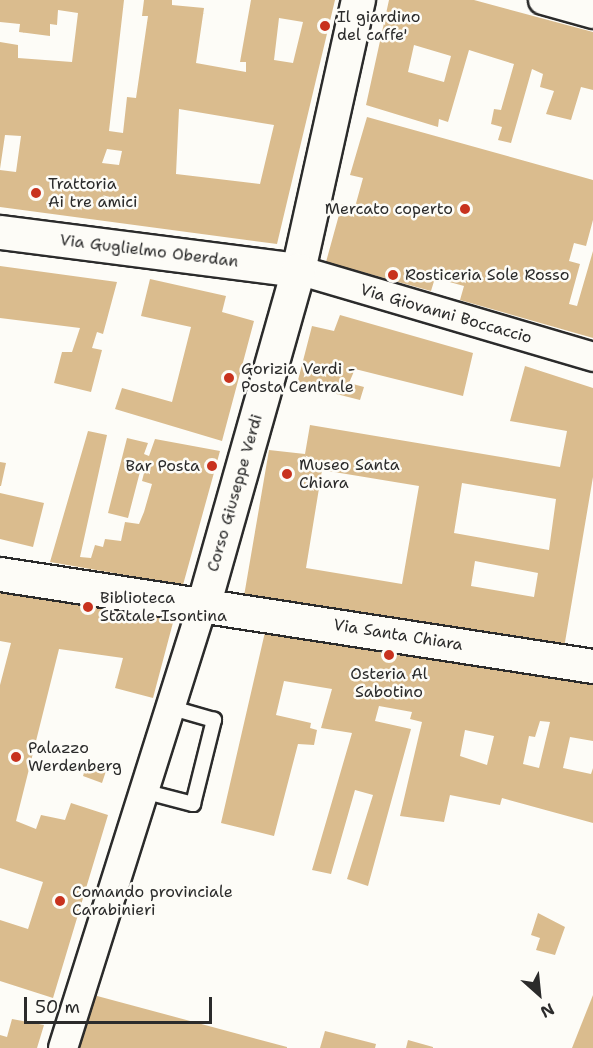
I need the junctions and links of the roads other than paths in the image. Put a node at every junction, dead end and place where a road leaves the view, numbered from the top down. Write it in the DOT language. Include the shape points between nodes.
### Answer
graph roads {
  1 [pos="358,0"];
  2 [pos="543,0"];
  3 [pos="593,14"];
  4 [pos="0,232"];
  5 [pos="298,270"];
  6 [pos="593,357"];
  7 [pos="0,574"];
  8 [pos="203,605"];
  9 [pos="593,666"];
  10 [pos="170,706"];
  11 [pos="143,791"];
  12 [pos="63,1048"];
  1 -- 5 [label="main road, Corso Giuseppe Verdi"];
  2 -- 3 [label="street"];
  4 -- 5 [label="main road, Via Guglielmo Oberdan"];
  5 -- 6 [label="street, Via Giovanni Boccaccio"];
  5 -- 8 [label="main road, Corso Giuseppe Verdi"];
  7 -- 8 [label="main road, Via Santa Chiara"];
  8 -- 9 [label="main road, Via Santa Chiara"];
  8 -- 10 [label="street, Corso Giuseppe Verdi"];
  10 -- 11 [label="street, Corso Giuseppe Verdi"];
  10 -- 11 [label="lane" via="214,720 193,804"];
  11 -- 12 [label="street, Corso Giuseppe Verdi"];
}
